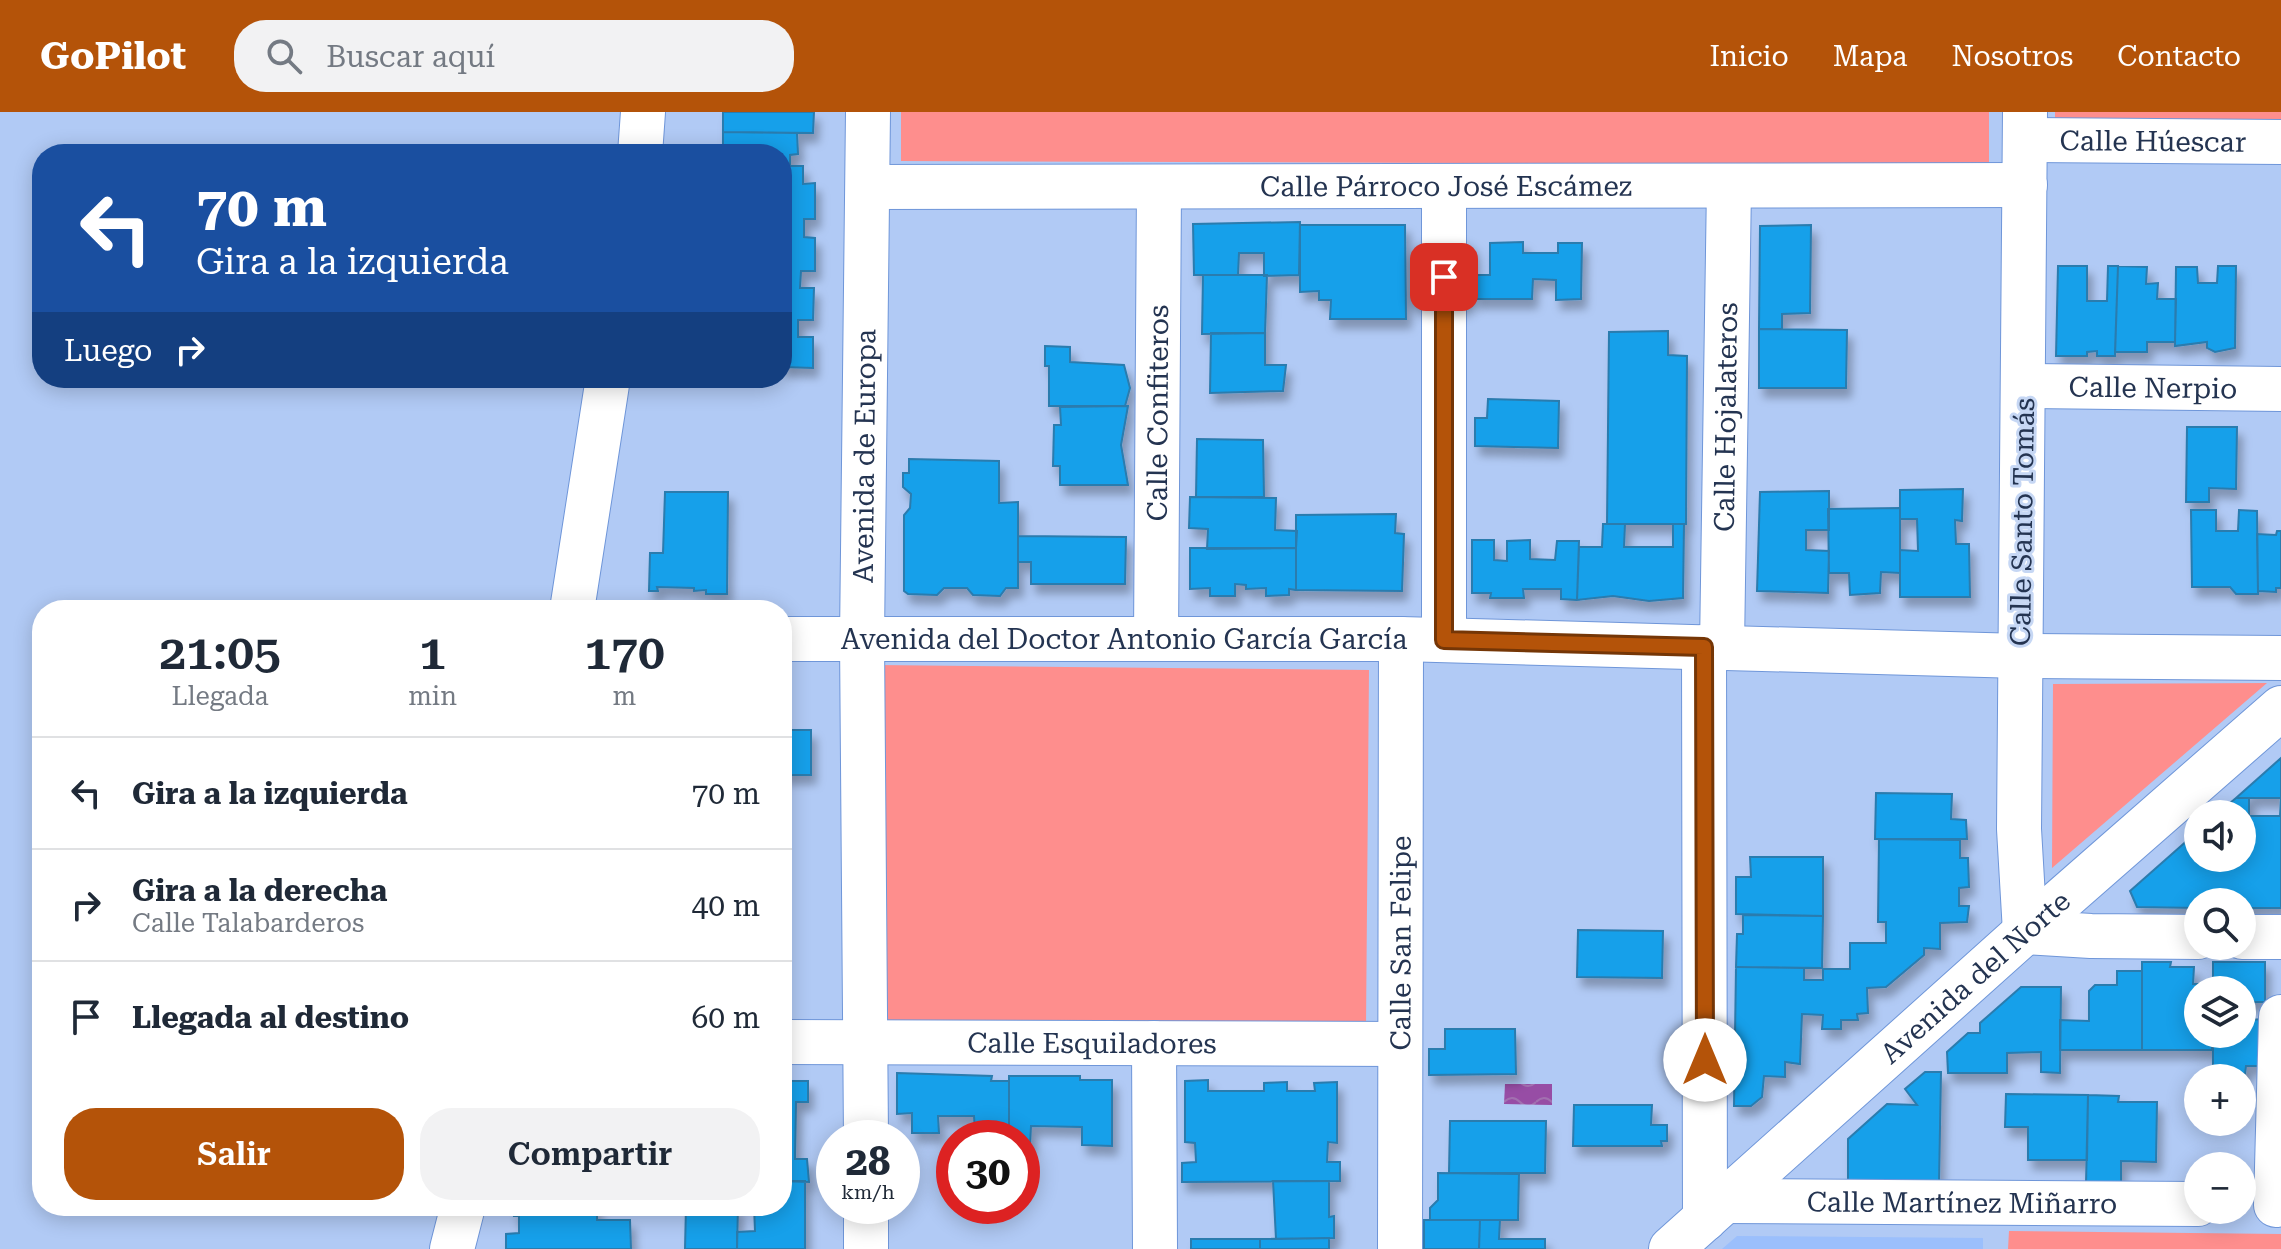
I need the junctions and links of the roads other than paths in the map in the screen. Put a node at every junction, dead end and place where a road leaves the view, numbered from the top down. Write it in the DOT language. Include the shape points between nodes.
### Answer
graph roads {
  1 [pos="643,112"];
  2 [pos="868,112"];
  3 [pos="2025,126"];
  4 [pos="2281,142"];
  5 [pos="641,144"];
  6 [pos="2025,185"];
  7 [pos="1444,186"];
  8 [pos="1729,186"];
  9 [pos="868,187"];
  10 [pos="1159,187"];
  11 [pos="2023,386"];
  12 [pos="606,388"];
  13 [pos="2281,389"];
  14 [pos="574,600"];
  15 [pos="792,639"];
  16 [pos="862,639"];
  17 [pos="1156,639"];
  18 [pos="1401,639"];
  19 [pos="1444,640"];
  20 [pos="1713,647"];
  21 [pos="2021,656"];
  22 [pos="2281,658"];
  23 [pos="2281,708"];
  24 [pos="2025,932"];
  25 [pos="2184,937"];
  26 [pos="2256,937"];
  27 [pos="2281,937"];
  28 [pos="2281,1017"];
  29 [pos="792,1042"];
  30 [pos="865,1043"];
  31 [pos="1154,1043"];
  32 [pos="1400,1044"];
  33 [pos="866,1120"];
  34 [pos="2184,1204"];
  35 [pos="2266,1205"];
  36 [pos="1714,1210"];
  37 [pos="460,1216"];
  38 [pos="866,1224"];
  39 [pos="452,1249"];
  40 [pos="866,1249"];
  41 [pos="1155,1249"];
  42 [pos="1400,1249"];
  43 [pos="1671,1249"];
  1 -- 5 [label="street"];
  2 -- 9 [label="street, Avenida de Europa"];
  3 -- 4 [label="street, Calle Húescar"];
  3 -- 6 [label="street, Calle Santo Tomás"];
  6 -- 8 [label="street, Calle Párroco José Escámez"];
  6 -- 11 [label="street, Calle Santo Tomás"];
  7 -- 8 [label="street, Calle Párroco José Escámez"];
  7 -- 10 [label="street, Calle Párroco José Escámez"];
  7 -- 19 [label="street"];
  8 -- 20 [label="street, Calle Hojalateros"];
  9 -- 10 [label="street, Calle Párroco José Escámez"];
  9 -- 16 [label="street, Avenida de Europa"];
  10 -- 17 [label="street, Calle Confiteros"];
  11 -- 13 [label="street, Calle Nerpio"];
  11 -- 21 [label="street, Calle Santo Tomás"];
  12 -- 14 [label="street"];
  15 -- 16 [label="street, Avenida del Doctor Antonio García García"];
  16 -- 17 [label="street, Avenida del Doctor Antonio García García"];
  16 -- 30 [label="street, Avenida de Europa"];
  17 -- 18 [label="street, Avenida del Doctor Antonio García García"];
  18 -- 19 [label="street, Avenida del Doctor Antonio García García"];
  18 -- 32 [label="street, Calle San Felipe"];
  19 -- 20 [label="street, Avenida del Doctor Antonio García García"];
  20 -- 21 [label="street, Avenida del Doctor Antonio García García"];
  20 -- 36 [label="street, Calle Hojalateros"];
  21 -- 22 [label="street, Avenida del Doctor Antonio García García"];
  21 -- 24 [label="street, Calle Santo Tomás" via="2019,829"];
  23 -- 24 [label="street, Avenida del Norte"];
  24 -- 25 [label="street"];
  24 -- 36 [label="street, Avenida del Norte"];
  26 -- 27 [label="street"];
  28 -- 35 [label="street"];
  29 -- 30 [label="street, Calle Esquiladores"];
  30 -- 31 [label="street, Calle Esquiladores"];
  30 -- 33 [label="street, Avenida de Europa"];
  31 -- 32 [label="street, Calle Esquiladores"];
  31 -- 41 [label="street"];
  32 -- 42 [label="street, Calle San Felipe"];
  34 -- 36 [label="street, Calle Martínez Miñarro"];
  36 -- 43 [label="street, Avenida del Norte"];
  37 -- 39 [label="street"];
  38 -- 40 [label="street"];
}
